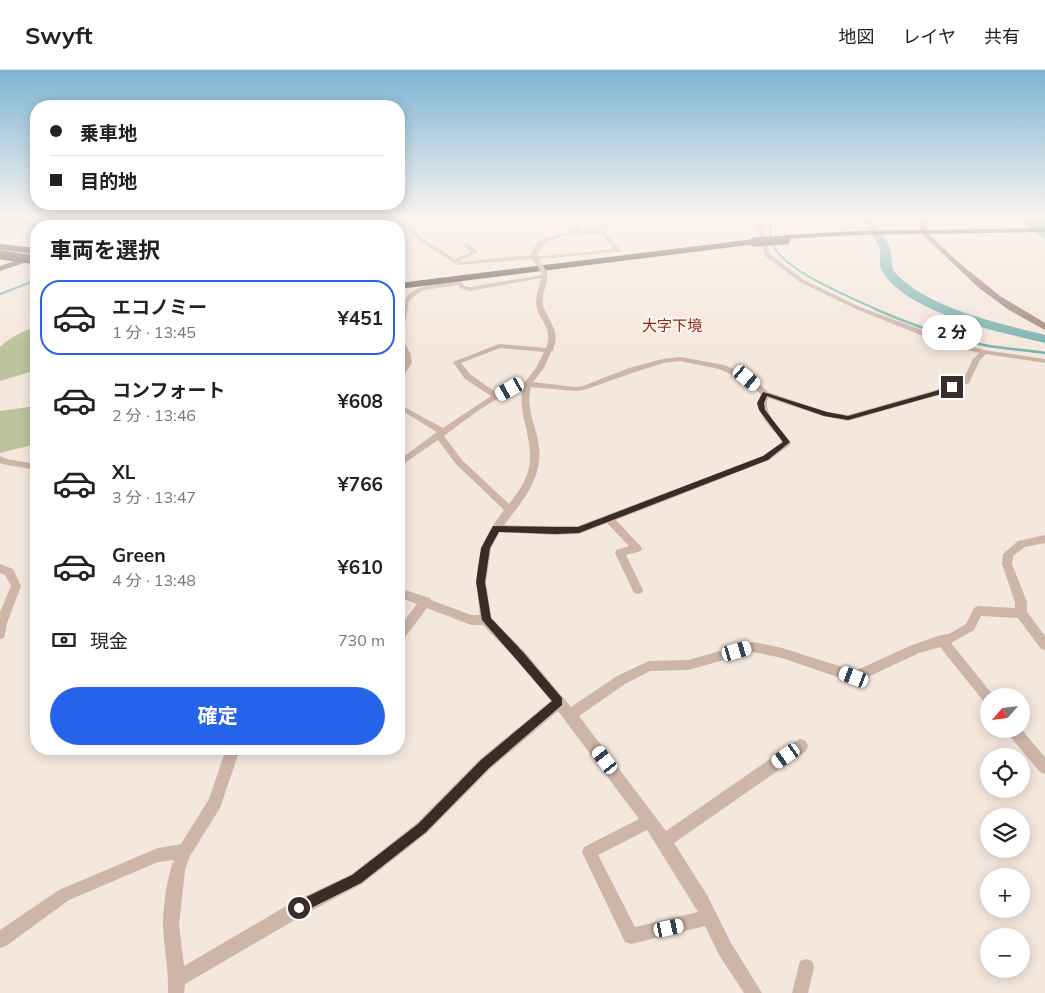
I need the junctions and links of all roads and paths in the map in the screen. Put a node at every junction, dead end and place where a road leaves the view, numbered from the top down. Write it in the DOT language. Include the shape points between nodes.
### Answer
graph roads {
  1 [pos="13,261"];
  2 [pos="475,261"];
  3 [pos="537,261"];
  4 [pos="596,261"];
  5 [pos="775,261"];
  6 [pos="954,261"];
  7 [pos="20,262"];
  8 [pos="457,262"];
  9 [pos="30,263"];
  10 [pos="0,269"];
  11 [pos="545,274"];
  12 [pos="457,280"];
  13 [pos="405,282"];
  14 [pos="405,285"];
  15 [pos="405,308"];
  16 [pos="1045,326"];
  17 [pos="550,350"];
  18 [pos="405,352"];
  19 [pos="984,352"];
  20 [pos="1045,361"];
  21 [pos="405,367"];
  22 [pos="528,384"];
  23 [pos="765,394"];
  24 [pos="497,397"];
  25 [pos="405,410"];
  26 [pos="441,433"];
  27 [pos="0,459"];
  28 [pos="405,460"];
  29 [pos="30,466"];
  30 [pos="510,510"];
  31 [pos="609,519"];
  32 [pos="496,528"];
  33 [pos="1045,539"];
  34 [pos="0,568"];
  35 [pos="638,590"];
  36 [pos="405,594"];
  37 [pos="426,602"];
  38 [pos="1021,613"];
  39 [pos="486,620"];
  40 [pos="405,628"];
  41 [pos="0,634"];
  42 [pos="941,640"];
  43 [pos="1045,645"];
  44 [pos="980,688"];
  45 [pos="559,702"];
  46 [pos="570,715"];
  47 [pos="1020,738"];
  48 [pos="801,746"];
  49 [pos="231,755"];
  50 [pos="1045,768"];
  51 [pos="650,821"];
  52 [pos="664,841"];
  53 [pos="185,850"];
  54 [pos="709,917"];
  55 [pos="0,940"];
  56 [pos="806,967"];
  57 [pos="176,986"];
  58 [pos="754,993"];
  59 [pos="800,993"];
  1 -- 7 [label="highway"];
  2 -- 8 [label="street"];
  3 -- 11 [label="street, bridge"];
  4 -- 12 [label="highway, bridge"];
  5 -- 19 [label="street" via="802,281 890,321"];
  6 -- 16 [label="main road" via="988,293"];
  7 -- 9 [label="highway"];
  7 -- 10 [label="main road"];
  8 -- 12 [label="street"];
  11 -- 12 [label="street" via="470,289 462,287"];
  11 -- 17 [label="street" via="539,303 550,327 553,340"];
  12 -- 13 [label="highway"];
  12 -- 14 [label="highway"];
  12 -- 15 [label="street" via="424,288 408,296"];
  17 -- 22 [label="street"];
  17 -- 24 [label="street" via="499,346 457,362 468,377"];
  18 -- 21 [label="street" via="408,363"];
  19 -- 20 [label="street"];
  19 -- 23 [label="street" via="966,381 848,418"];
  22 -- 23 [label="street" via="575,390 632,370 680,359 736,372"];
  22 -- 24 [label="street"];
  22 -- 30 [label="street" via="525,407 535,449 533,474"];
  23 -- 31 [label="street" via="762,410 787,442 766,458"];
  24 -- 26 [label="street"];
  25 -- 26 [label="street"];
  26 -- 28 [label="street"];
  26 -- 30 [label="street" via="459,462"];
  27 -- 29 [label="street"];
  30 -- 32 [label="street"];
  31 -- 32 [label="street" via="579,530"];
  31 -- 35 [label="street" via="637,548 620,553"];
  32 -- 39 [label="street" via="486,548 481,582"];
  33 -- 38 [label="street" via="1022,544 1008,554 1007,564 1021,602"];
  34 -- 41 [label="street" via="9,572 16,586 1,623"];
  36 -- 37 [label="street"];
  37 -- 39 [label="street" via="472,620"];
  37 -- 40 [label="street"];
  38 -- 42 [label="street" via="978,611 970,627 952,638"];
  38 -- 43 [label="street"];
  39 -- 45 [label="street"];
  42 -- 44 [label="street"];
  42 -- 46 [label="street" via="854,677 753,646 688,666 648,666 621,680"];
  45 -- 46 [label="street"];
  45 -- 57 [label="street" via="485,764 422,828 357,879 299,908"];
  46 -- 51 [label="street"];
  47 -- 50 [label="street"];
  48 -- 52 [label="street"];
  49 -- 53 [label="street" via="215,803"];
  51 -- 52 [label="street"];
  51 -- 54 [label="street" via="589,852 630,936"];
  52 -- 54 [label="street"];
  53 -- 55 [label="street" via="158,855 64,895"];
  53 -- 57 [label="street" via="177,870 171,925"];
  54 -- 58 [label="street" via="725,949"];
  56 -- 59 [label="street"];
}
